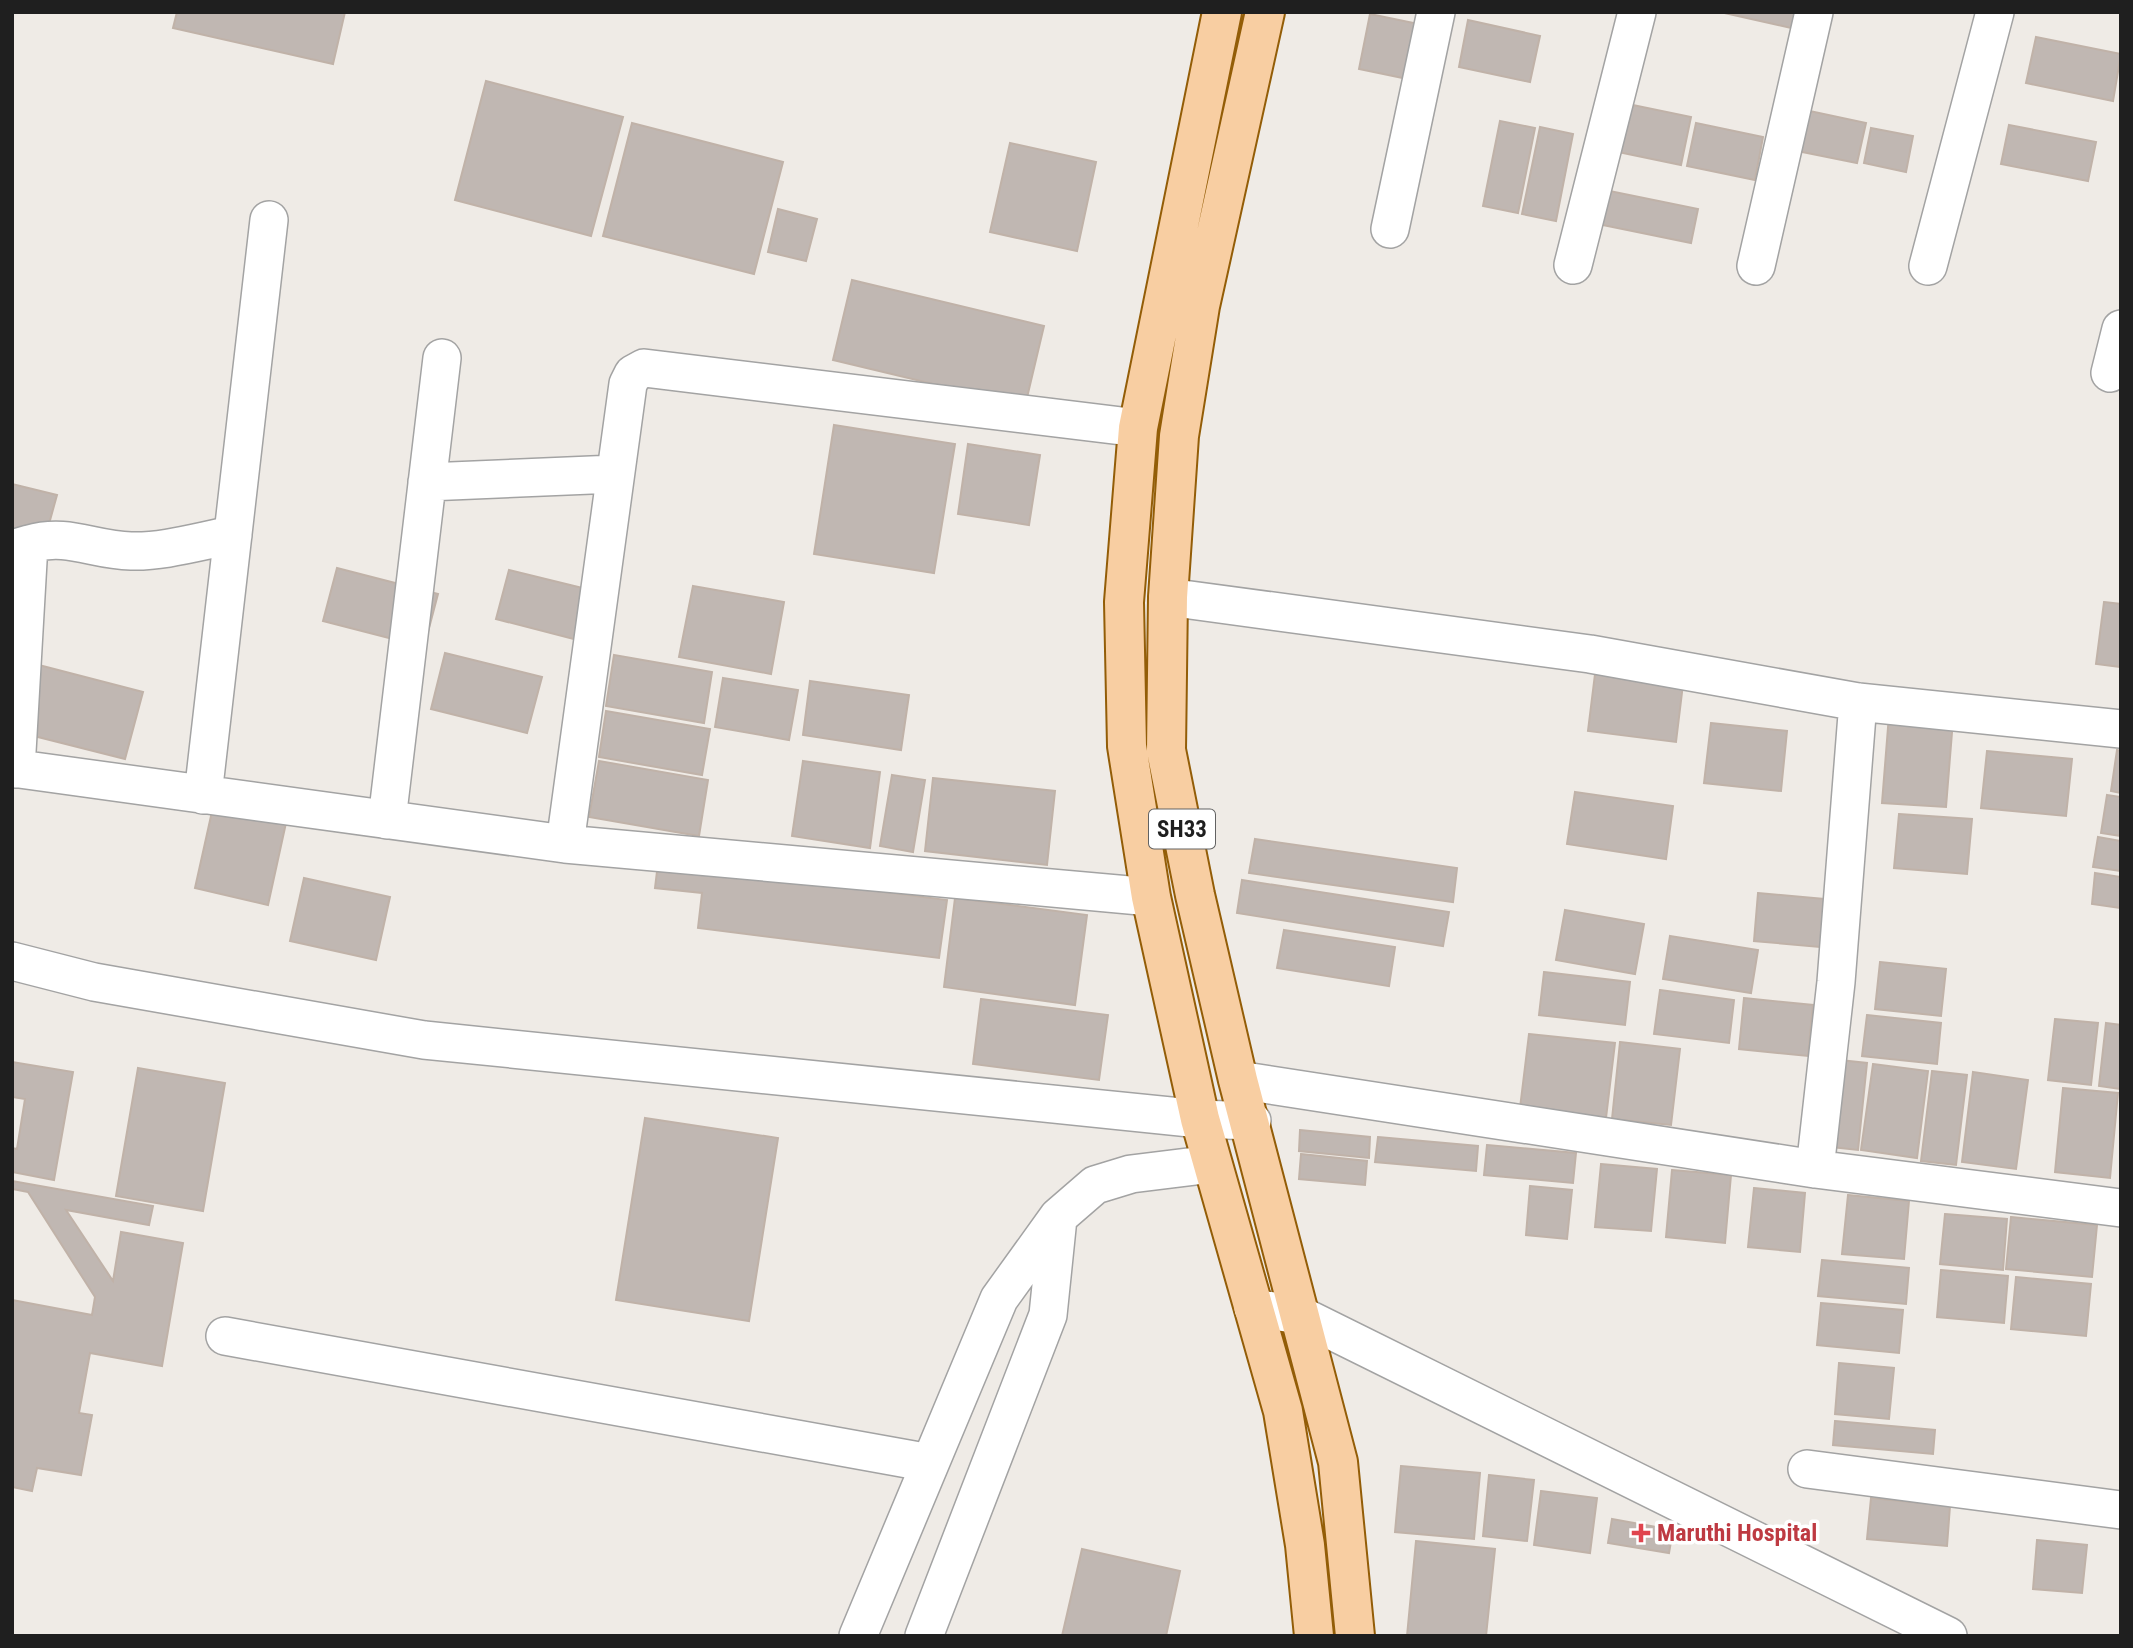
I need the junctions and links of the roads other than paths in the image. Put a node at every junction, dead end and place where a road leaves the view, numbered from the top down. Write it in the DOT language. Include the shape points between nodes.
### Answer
graph roads {
  1 [pos="1222,12"];
  2 [pos="1265,12"];
  3 [pos="1436,12"];
  4 [pos="1637,12"];
  5 [pos="1814,12"];
  6 [pos="1995,12"];
  7 [pos="269,219"];
  8 [pos="1390,229"];
  9 [pos="1573,265"];
  10 [pos="1756,266"];
  11 [pos="1928,266"];
  12 [pos="2121,329"];
  13 [pos="442,358"];
  14 [pos="2110,373"];
  15 [pos="1138,428"];
  16 [pos="615,474"];
  17 [pos="427,482"];
  18 [pos="233,535"];
  19 [pos="21,546"];
  20 [pos="1168,597"];
  21 [pos="1858,702"];
  22 [pos="2121,729"];
  23 [pos="14,768"];
  24 [pos="203,794"];
  25 [pos="387,820"];
  26 [pos="565,844"];
  27 [pos="1151,897"];
  28 [pos="12,961"];
  29 [pos="1238,1080"];
  30 [pos="1200,1119"];
  31 [pos="1252,1121"];
  32 [pos="1212,1164"];
  33 [pos="1815,1169"];
  34 [pos="2121,1208"];
  35 [pos="1058,1217"];
  36 [pos="1253,1308"];
  37 [pos="1300,1315"];
  38 [pos="225,1336"];
  39 [pos="930,1463"];
  40 [pos="1807,1469"];
  41 [pos="2121,1510"];
  42 [pos="858,1636"];
  43 [pos="924,1636"];
  44 [pos="1314,1636"];
  45 [pos="1355,1636"];
  46 [pos="1948,1636"];
  1 -- 15 [label="main road, SH33"];
  2 -- 20 [label="main road, SH33" via="1200,306 1179,436"];
  3 -- 8 [label="street"];
  4 -- 9 [label="street"];
  5 -- 10 [label="street"];
  6 -- 11 [label="street"];
  7 -- 18 [label="street"];
  12 -- 14 [label="street"];
  13 -- 17 [label="street"];
  15 -- 16 [label="street" via="644,368 633,374 628,384"];
  15 -- 27 [label="main road, SH33" via="1124,602 1127,746"];
  16 -- 17 [label="street"];
  16 -- 26 [label="street"];
  17 -- 25 [label="street"];
  18 -- 19 [label="street" via="154,550 130,551 61,538"];
  18 -- 24 [label="street"];
  19 -- 23 [label="street"];
  20 -- 21 [label="street" via="1590,654"];
  20 -- 29 [label="main road, SH33" via="1166,750"];
  21 -- 22 [label="street"];
  21 -- 33 [label="street" via="1836,982"];
  23 -- 24 [label="street"];
  24 -- 25 [label="street"];
  25 -- 26 [label="street"];
  26 -- 27 [label="street"];
  27 -- 30 [label="main road, SH33"];
  28 -- 30 [label="street" via="94,982 424,1040"];
  29 -- 31 [label="main road, SH33"];
  29 -- 33 [label="street"];
  30 -- 31 [label="street"];
  30 -- 32 [label="main road, SH33"];
  31 -- 37 [label="main road, SH33"];
  32 -- 35 [label="street" via="1131,1174 1095,1185"];
  32 -- 36 [label="main road, SH33"];
  33 -- 34 [label="street"];
  35 -- 39 [label="street" via="999,1299"];
  35 -- 43 [label="street" via="1048,1315"];
  36 -- 37 [label="street"];
  36 -- 44 [label="main road, SH33" via="1283,1411 1305,1545"];
  37 -- 45 [label="main road, SH33" via="1338,1462"];
  37 -- 46 [label="street"];
  38 -- 39 [label="street"];
  39 -- 42 [label="street"];
  40 -- 41 [label="street"];
}
